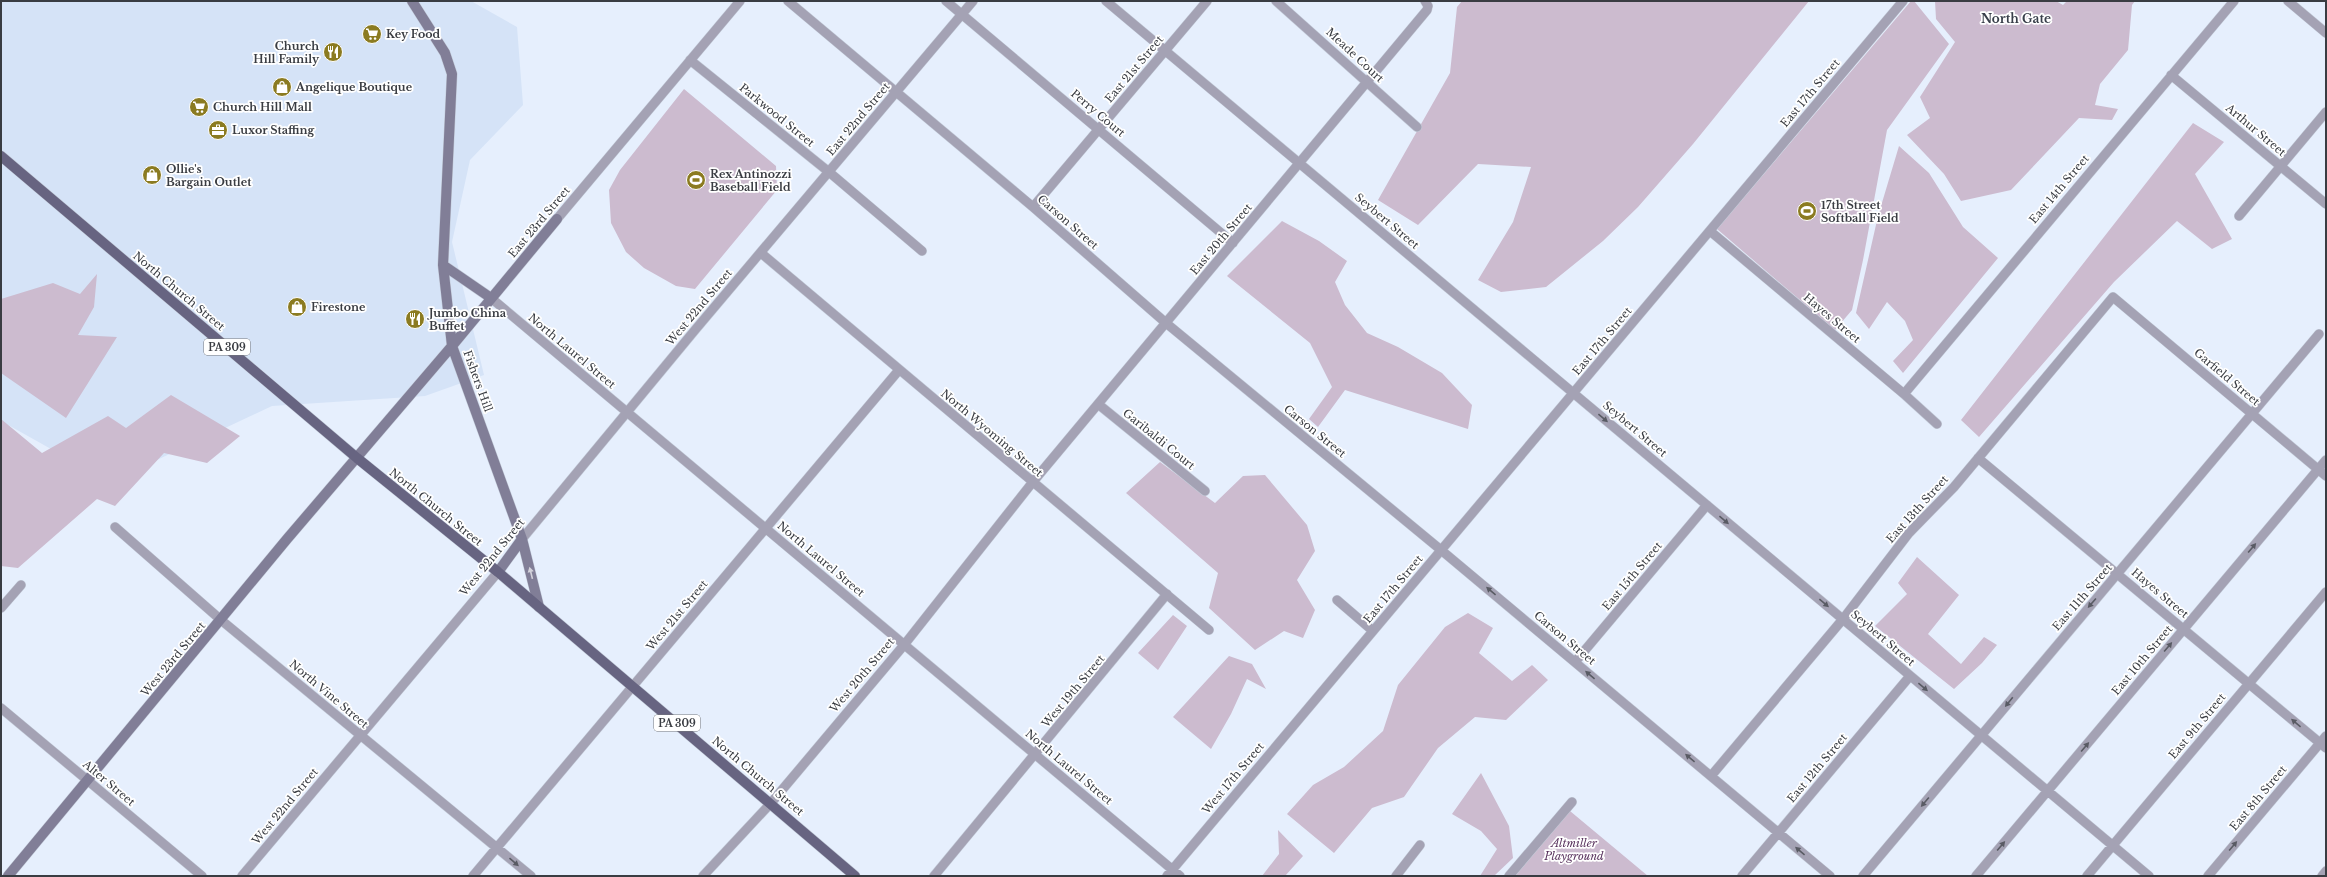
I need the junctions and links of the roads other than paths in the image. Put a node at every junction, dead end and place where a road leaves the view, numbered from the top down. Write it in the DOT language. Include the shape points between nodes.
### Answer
graph roads {
  1 [pos="412,1"];
  2 [pos="740,1"];
  3 [pos="788,1"];
  4 [pos="946,1"];
  5 [pos="973,1"];
  6 [pos="1106,1"];
  7 [pos="1207,1"];
  8 [pos="1276,1"];
  9 [pos="1425,1"];
  10 [pos="1903,1"];
  11 [pos="2234,1"];
  12 [pos="2288,1"];
  13 [pos="962,14"];
  14 [pos="2326,33"];
  15 [pos="1165,51"];
  16 [pos="690,60"];
  17 [pos="2170,75"];
  18 [pos="1366,83"];
  19 [pos="896,92"];
  20 [pos="2326,112"];
  21 [pos="1417,127"];
  22 [pos="1099,129"];
  23 [pos="3,158"];
  24 [pos="1300,164"];
  25 [pos="2281,166"];
  26 [pos="829,172"];
  27 [pos="2326,204"];
  28 [pos="1033,207"];
  29 [pos="2239,216"];
  30 [pos="557,219"];
  31 [pos="1710,231"];
  32 [pos="1233,243"];
  33 [pos="922,251"];
  34 [pos="761,253"];
  35 [pos="443,265"];
  36 [pos="491,298"];
  37 [pos="2113,298"];
  38 [pos="1166,324"];
  39 [pos="2319,334"];
  40 [pos="452,346"];
  41 [pos="899,370"];
  42 [pos="1573,393"];
  43 [pos="1904,394"];
  44 [pos="1098,404"];
  45 [pos="626,412"];
  46 [pos="2252,414"];
  47 [pos="1937,424"];
  48 [pos="357,458"];
  49 [pos="1978,458"];
  50 [pos="2326,460"];
  51 [pos="2318,469"];
  52 [pos="2326,476"];
  53 [pos="1032,482"];
  54 [pos="1204,492"];
  55 [pos="1707,505"];
  56 [pos="115,527"];
  57 [pos="765,528"];
  58 [pos="522,539"];
  59 [pos="1441,550"];
  60 [pos="498,572"];
  61 [pos="2118,573"];
  62 [pos="20,585"];
  63 [pos="2326,592"];
  64 [pos="1167,594"];
  65 [pos="1337,600"];
  66 [pos="539,607"];
  67 [pos="1,608"];
  68 [pos="1843,619"];
  69 [pos="221,620"];
  70 [pos="2184,629"];
  71 [pos="1209,630"];
  72 [pos="1373,631"];
  73 [pos="904,644"];
  74 [pos="1575,662"];
  75 [pos="1910,676"];
  76 [pos="2249,683"];
  77 [pos="633,686"];
  78 [pos="1318,696"];
  79 [pos="1,708"];
  80 [pos="359,735"];
  81 [pos="1981,735"];
  82 [pos="2324,742"];
  83 [pos="1035,754"];
  84 [pos="1711,776"];
  85 [pos="88,781"];
  86 [pos="2048,791"];
  87 [pos="771,802"];
  88 [pos="1572,802"];
  89 [pos="1778,833"];
  90 [pos="1420,845"];
  91 [pos="2112,846"];
  92 [pos="497,847"];
  93 [pos="2326,871"];
  94 [pos="1169,873"];
  95 [pos="1510,875"];
  96 [pos="8,876"];
  97 [pos="202,876"];
  98 [pos="242,876"];
  99 [pos="473,876"];
  100 [pos="531,876"];
  101 [pos="703,876"];
  102 [pos="855,876"];
  103 [pos="934,876"];
  104 [pos="1180,876"];
  105 [pos="1396,876"];
  106 [pos="1742,876"];
  107 [pos="1830,876"];
  108 [pos="1863,876"];
  109 [pos="1976,876"];
  110 [pos="2087,876"];
  111 [pos="2149,876"];
  112 [pos="2208,876"];
  113 [pos="2322,876"];
  1 -- 35 [label="street, Fishers Hill" via="445,52 452,74"];
  2 -- 16 [label="street, East 23rd Street"];
  3 -- 19 [label="street, Carson Street"];
  4 -- 13 [label="street, Perry Court"];
  5 -- 13 [label="street, East 22nd Street"];
  6 -- 15 [label="street, Seybert Street"];
  7 -- 15 [label="street, East 21st Street"];
  8 -- 18 [label="street, Meade Court" via="1309,28"];
  9 -- 18 [label="street, East 20th Street" via="1427,10"];
  10 -- 31 [label="street, East 17th Street"];
  11 -- 17 [label="street, East 14th Street"];
  12 -- 14 [label="street"];
  13 -- 19 [label="street, East 22nd Street"];
  13 -- 22 [label="street, Perry Court"];
  15 -- 22 [label="street, East 21st Street"];
  15 -- 24 [label="street, Seybert Street"];
  16 -- 26 [label="street, Parkwood Street"];
  16 -- 30 [label="street, East 23rd Street"];
  17 -- 25 [label="street, Arthur Street"];
  17 -- 43 [label="street, East 14th Street"];
  18 -- 21 [label="street, Meade Court"];
  18 -- 24 [label="street, East 20th Street"];
  19 -- 26 [label="street, East 22nd Street"];
  19 -- 28 [label="street, Carson Street"];
  20 -- 25 [label="street"];
  22 -- 28 [label="street, East 21st Street"];
  22 -- 32 [label="street, Perry Court"];
  23 -- 48 [label="main road, North Church Street / PA 309"];
  24 -- 32 [label="street, East 20th Street"];
  24 -- 42 [label="street, Seybert Street"];
  25 -- 27 [label="street, Arthur Street"];
  25 -- 29 [label="street"];
  26 -- 33 [label="street, Parkwood Street"];
  26 -- 34 [label="street, East 22nd Street"];
  28 -- 38 [label="street, Carson Street"];
  30 -- 36 [label="street, East 23rd Street"];
  31 -- 42 [label="street, East 17th Street"];
  31 -- 43 [label="street, Hayes Street"];
  32 -- 38 [label="street, East 20th Street"];
  34 -- 41 [label="street, North Wyoming Street"];
  34 -- 45 [label="street, West 22nd Street"];
  35 -- 36 [label="street, North Laurel Street"];
  35 -- 40 [label="street, Fishers Hill"];
  36 -- 40 [label="street, East 23rd Street"];
  36 -- 45 [label="street, North Laurel Street"];
  37 -- 46 [label="street, Garfield Street"];
  37 -- 49 [label="street, East 13th Street"];
  38 -- 44 [label="street, East 20th Street"];
  38 -- 59 [label="street, Carson Street"];
  39 -- 46 [label="street, East 11th Street"];
  40 -- 48 [label="street, East 23rd Street"];
  40 -- 58 [label="street, Fishers Hill"];
  41 -- 53 [label="street, North Wyoming Street"];
  41 -- 57 [label="street, West 21st Street"];
  42 -- 55 [label="street, Seybert Street, one-way"];
  42 -- 59 [label="street, East 17th Street"];
  43 -- 47 [label="street, Hayes Street"];
  44 -- 53 [label="street, East 20th Street"];
  44 -- 54 [label="street, Garibaldi Court"];
  45 -- 57 [label="street, North Laurel Street"];
  45 -- 58 [label="street, West 22nd Street"];
  46 -- 51 [label="street, Garfield Street"];
  46 -- 61 [label="street, East 11th Street"];
  48 -- 60 [label="main road, North Church Street / PA 309"];
  48 -- 69 [label="street, West 23rd Street"];
  49 -- 61 [label="street, Hayes Street"];
  49 -- 68 [label="street, East 13th Street" via="1909,533"];
  50 -- 51 [label="street, East 10th Street"];
  51 -- 52 [label="street, Garfield Street"];
  70 -- 51 [label="street, East 10th Street, one-way"];
  53 -- 64 [label="street, North Wyoming Street"];
  53 -- 73 [label="street, West 20th Street"];
  55 -- 68 [label="street, Seybert Street, one-way"];
  55 -- 74 [label="street, East 15th Street"];
  56 -- 69 [label="street, North Vine Street"];
  57 -- 73 [label="street, North Laurel Street"];
  57 -- 77 [label="street, West 21st Street"];
  58 -- 60 [label="street, West 22nd Street"];
  66 -- 58 [label="street, Fishers Hill, one-way"];
  59 -- 72 [label="street, East 17th Street"];
  74 -- 59 [label="street, Carson Street, one-way"];
  60 -- 66 [label="main road, North Church Street / PA 309"];
  60 -- 80 [label="street, West 22nd Street"];
  61 -- 70 [label="street, Hayes Street"];
  61 -- 81 [label="street, East 11th Street, one-way"];
  62 -- 67 [label="street"];
  63 -- 76 [label="street, East 9th Street"];
  64 -- 71 [label="street, North Wyoming Street"];
  64 -- 83 [label="street, West 19th Street"];
  65 -- 72 [label="street"];
  66 -- 77 [label="main road, North Church Street / PA 309"];
  68 -- 75 [label="street, Seybert Street"];
  68 -- 84 [label="street, East 13th Street"];
  69 -- 80 [label="street, North Vine Street"];
  69 -- 85 [label="street, West 23rd Street"];
  70 -- 76 [label="street, Hayes Street"];
  86 -- 70 [label="street, East 10th Street, one-way"];
  72 -- 78 [label="street, East 17th Street"];
  73 -- 83 [label="street, North Laurel Street"];
  73 -- 87 [label="street, West 20th Street"];
  84 -- 74 [label="street, Carson Street, one-way"];
  75 -- 81 [label="street, Seybert Street, one-way"];
  75 -- 89 [label="street, East 12th Street"];
  82 -- 76 [label="street, Hayes Street, one-way"];
  76 -- 91 [label="street, East 9th Street"];
  77 -- 87 [label="main road, North Church Street / PA 309"];
  77 -- 92 [label="street, West 21st Street"];
  78 -- 94 [label="street, West 17th Street"];
  79 -- 85 [label="street, Alter Street"];
  80 -- 92 [label="street, North Vine Street"];
  80 -- 98 [label="street, West 22nd Street"];
  81 -- 86 [label="street, Seybert Street"];
  81 -- 108 [label="street, East 11th Street, one-way"];
  112 -- 82 [label="street, East 8th Street, one-way"];
  83 -- 94 [label="street, North Laurel Street"];
  83 -- 103 [label="street, West 19th Street"];
  84 -- 89 [label="street, Carson Street"];
  85 -- 96 [label="street, West 23rd Street"];
  85 -- 97 [label="street, Alter Street"];
  86 -- 91 [label="street, Seybert Street"];
  109 -- 86 [label="street, East 10th Street, one-way"];
  87 -- 101 [label="street, West 20th Street"];
  87 -- 102 [label="main road, North Church Street / PA 309"];
  88 -- 95 [label="street"];
  89 -- 106 [label="street, East 12th Street"];
  107 -- 89 [label="street, Carson Street, one-way"];
  90 -- 105 [label="street"];
  91 -- 110 [label="street, East 9th Street"];
  91 -- 111 [label="street, Seybert Street"];
  92 -- 99 [label="street, West 21st Street"];
  92 -- 100 [label="street, North Vine Street, one-way"];
  93 -- 113 [label="street"];
  94 -- 104 [label="street, North Laurel Street"];
}
